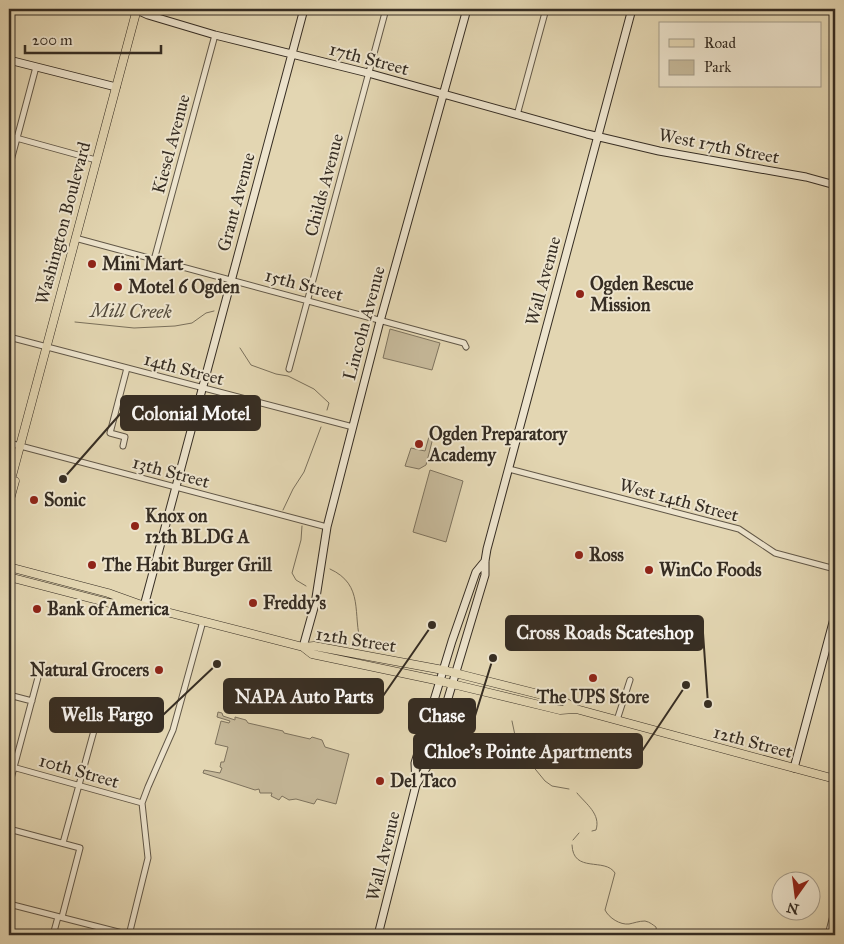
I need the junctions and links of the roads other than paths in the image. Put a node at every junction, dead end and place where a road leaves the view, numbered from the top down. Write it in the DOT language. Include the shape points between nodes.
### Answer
graph roads {
  1 [pos="136,9"];
  2 [pos="304,9"];
  3 [pos="386,9"];
  4 [pos="467,9"];
  5 [pos="546,9"];
  6 [pos="632,9"];
  7 [pos="215,35"];
  8 [pos="291,54"];
  9 [pos="9,60"];
  10 [pos="36,67"];
  11 [pos="368,73"];
  12 [pos="116,87"];
  13 [pos="443,94"];
  14 [pos="518,115"];
  15 [pos="9,136"];
  16 [pos="597,136"];
  17 [pos="16,138"];
  18 [pos="96,160"];
  19 [pos="9,168"];
  20 [pos="835,185"];
  21 [pos="75,238"];
  22 [pos="154,260"];
  23 [pos="231,280"];
  24 [pos="308,300"];
  25 [pos="380,320"];
  26 [pos="9,337"];
  27 [pos="46,346"];
  28 [pos="466,347"];
  29 [pos="126,368"];
  30 [pos="289,370"];
  31 [pos="202,388"];
  32 [pos="353,427"];
  33 [pos="9,443"];
  34 [pos="20,446"];
  35 [pos="123,446"];
  36 [pos="509,469"];
  37 [pos="9,487"];
  38 [pos="175,488"];
  39 [pos="9,503"];
  40 [pos="327,527"];
  41 [pos="485,561"];
  42 [pos="9,567"];
  43 [pos="835,569"];
  44 [pos="9,577"];
  45 [pos="144,606"];
  46 [pos="835,615"];
  47 [pos="203,621"];
  48 [pos="834,624"];
  49 [pos="303,647"];
  50 [pos="40,670"];
  51 [pos="443,670"];
  52 [pos="455,673"];
  53 [pos="630,680"];
  54 [pos="440,681"];
  55 [pos="452,684"];
  56 [pos="9,695"];
  57 [pos="32,701"];
  58 [pos="576,709"];
  59 [pos="617,720"];
  60 [pos="95,727"];
  61 [pos="11,767"];
  62 [pos="794,768"];
  63 [pos="835,779"];
  64 [pos="79,785"];
  65 [pos="416,785"];
  66 [pos="9,786"];
  67 [pos="142,803"];
  68 [pos="9,829"];
  69 [pos="63,843"];
  70 [pos="9,904"];
  71 [pos="835,908"];
  72 [pos="60,917"];
  73 [pos="54,935"];
  74 [pos="130,935"];
  75 [pos="378,935"];
  76 [pos="828,935"];
  1 -- 7 [label="street, 17th Street"];
  1 -- 12 [label="main road, Washington Boulevard"];
  2 -- 8 [label="street, Grant Avenue"];
  3 -- 11 [label="street, Childs Avenue"];
  4 -- 13 [label="street, Lincoln Avenue"];
  5 -- 14 [label="street"];
  6 -- 16 [label="street, Wall Avenue"];
  7 -- 8 [label="street, 17th Street"];
  7 -- 22 [label="street, Kiesel Avenue"];
  8 -- 11 [label="street, 17th Street"];
  8 -- 23 [label="street, Grant Avenue"];
  9 -- 10 [label="street"];
  10 -- 12 [label="street"];
  10 -- 17 [label="street"];
  11 -- 13 [label="street, 17th Street"];
  11 -- 24 [label="street, Childs Avenue"];
  12 -- 18 [label="main road, Washington Boulevard"];
  13 -- 14 [label="street, 17th Street"];
  13 -- 25 [label="street, Lincoln Avenue"];
  14 -- 16 [label="street, 17th Street"];
  15 -- 17 [label="street"];
  16 -- 20 [label="street, West 17th Street"];
  16 -- 36 [label="street, Wall Avenue"];
  17 -- 18 [label="street"];
  17 -- 19 [label="street"];
  18 -- 21 [label="main road, Washington Boulevard"];
  21 -- 22 [label="street, 15th Street"];
  21 -- 27 [label="main road, Washington Boulevard"];
  22 -- 23 [label="street, 15th Street"];
  23 -- 24 [label="street, 15th Street"];
  23 -- 31 [label="street, Grant Avenue"];
  24 -- 25 [label="street, 15th Street"];
  24 -- 30 [label="street, Childs Avenue"];
  25 -- 28 [label="street, 15th Street" via="464,343"];
  25 -- 32 [label="street, Lincoln Avenue"];
  26 -- 27 [label="street, 14th Street"];
  27 -- 29 [label="street, 14th Street"];
  27 -- 34 [label="main road, Washington Boulevard"];
  29 -- 31 [label="street, 14th Street"];
  29 -- 35 [label="street" via="110,433 125,438"];
  31 -- 32 [label="street, 14th Street"];
  31 -- 38 [label="street, Grant Avenue"];
  32 -- 40 [label="street, Lincoln Avenue"];
  33 -- 34 [label="street, 13th Street"];
  34 -- 37 [label="main road, Washington Boulevard"];
  34 -- 38 [label="street, 13th Street"];
  34 -- 39 [label="main road, Washington Boulevard"];
  36 -- 41 [label="street, Wall Avenue"];
  36 -- 43 [label="street, West 14th Street" via="739,530 775,554"];
  38 -- 40 [label="street, 13th Street"];
  38 -- 45 [label="street, Grant Avenue"];
  40 -- 49 [label="street, Lincoln Avenue" via="315,604"];
  41 -- 51 [label="street, Wall Avenue" via="476,572"];
  41 -- 52 [label="street, Wall Avenue" via="485,575"];
  42 -- 45 [label="main road, 12th Street"];
  44 -- 45 [label="main road, 12th Street" via="109,602"];
  45 -- 47 [label="main road, 12th Street"];
  46 -- 48 [label="street"];
  47 -- 49 [label="main road, 12th Street"];
  47 -- 67 [label="street" via="173,730"];
  48 -- 62 [label="street"];
  49 -- 51 [label="main road, 12th Street" via="314,646"];
  49 -- 54 [label="main road, 12th Street" via="312,654"];
  50 -- 57 [label="street"];
  51 -- 52 [label="main road, 12th Street"];
  51 -- 54 [label="street, Wall Avenue"];
  52 -- 55 [label="street, Wall Avenue"];
  52 -- 58 [label="main road, 12th Street" via="562,700"];
  53 -- 59 [label="street"];
  54 -- 55 [label="main road, 12th Street"];
  54 -- 65 [label="street, Wall Avenue" via="415,762"];
  55 -- 58 [label="main road, 12th Street" via="560,710"];
  55 -- 65 [label="street, Wall Avenue" via="428,765"];
  56 -- 57 [label="street"];
  57 -- 61 [label="street"];
  58 -- 59 [label="main road, 12th Street"];
  59 -- 62 [label="main road, 12th Street"];
  60 -- 64 [label="street"];
  61 -- 64 [label="street, 10th Street"];
  61 -- 66 [label="street"];
  62 -- 63 [label="main road, 12th Street"];
  64 -- 67 [label="street, 10th Street"];
  64 -- 69 [label="street"];
  65 -- 75 [label="street, Wall Avenue"];
  67 -- 74 [label="street" via="148,858"];
  68 -- 69 [label="street"];
  69 -- 72 [label="street" via="80,848"];
  70 -- 72 [label="street"];
  71 -- 76 [label="street"];
  72 -- 73 [label="street"];
  72 -- 74 [label="street"];
}
